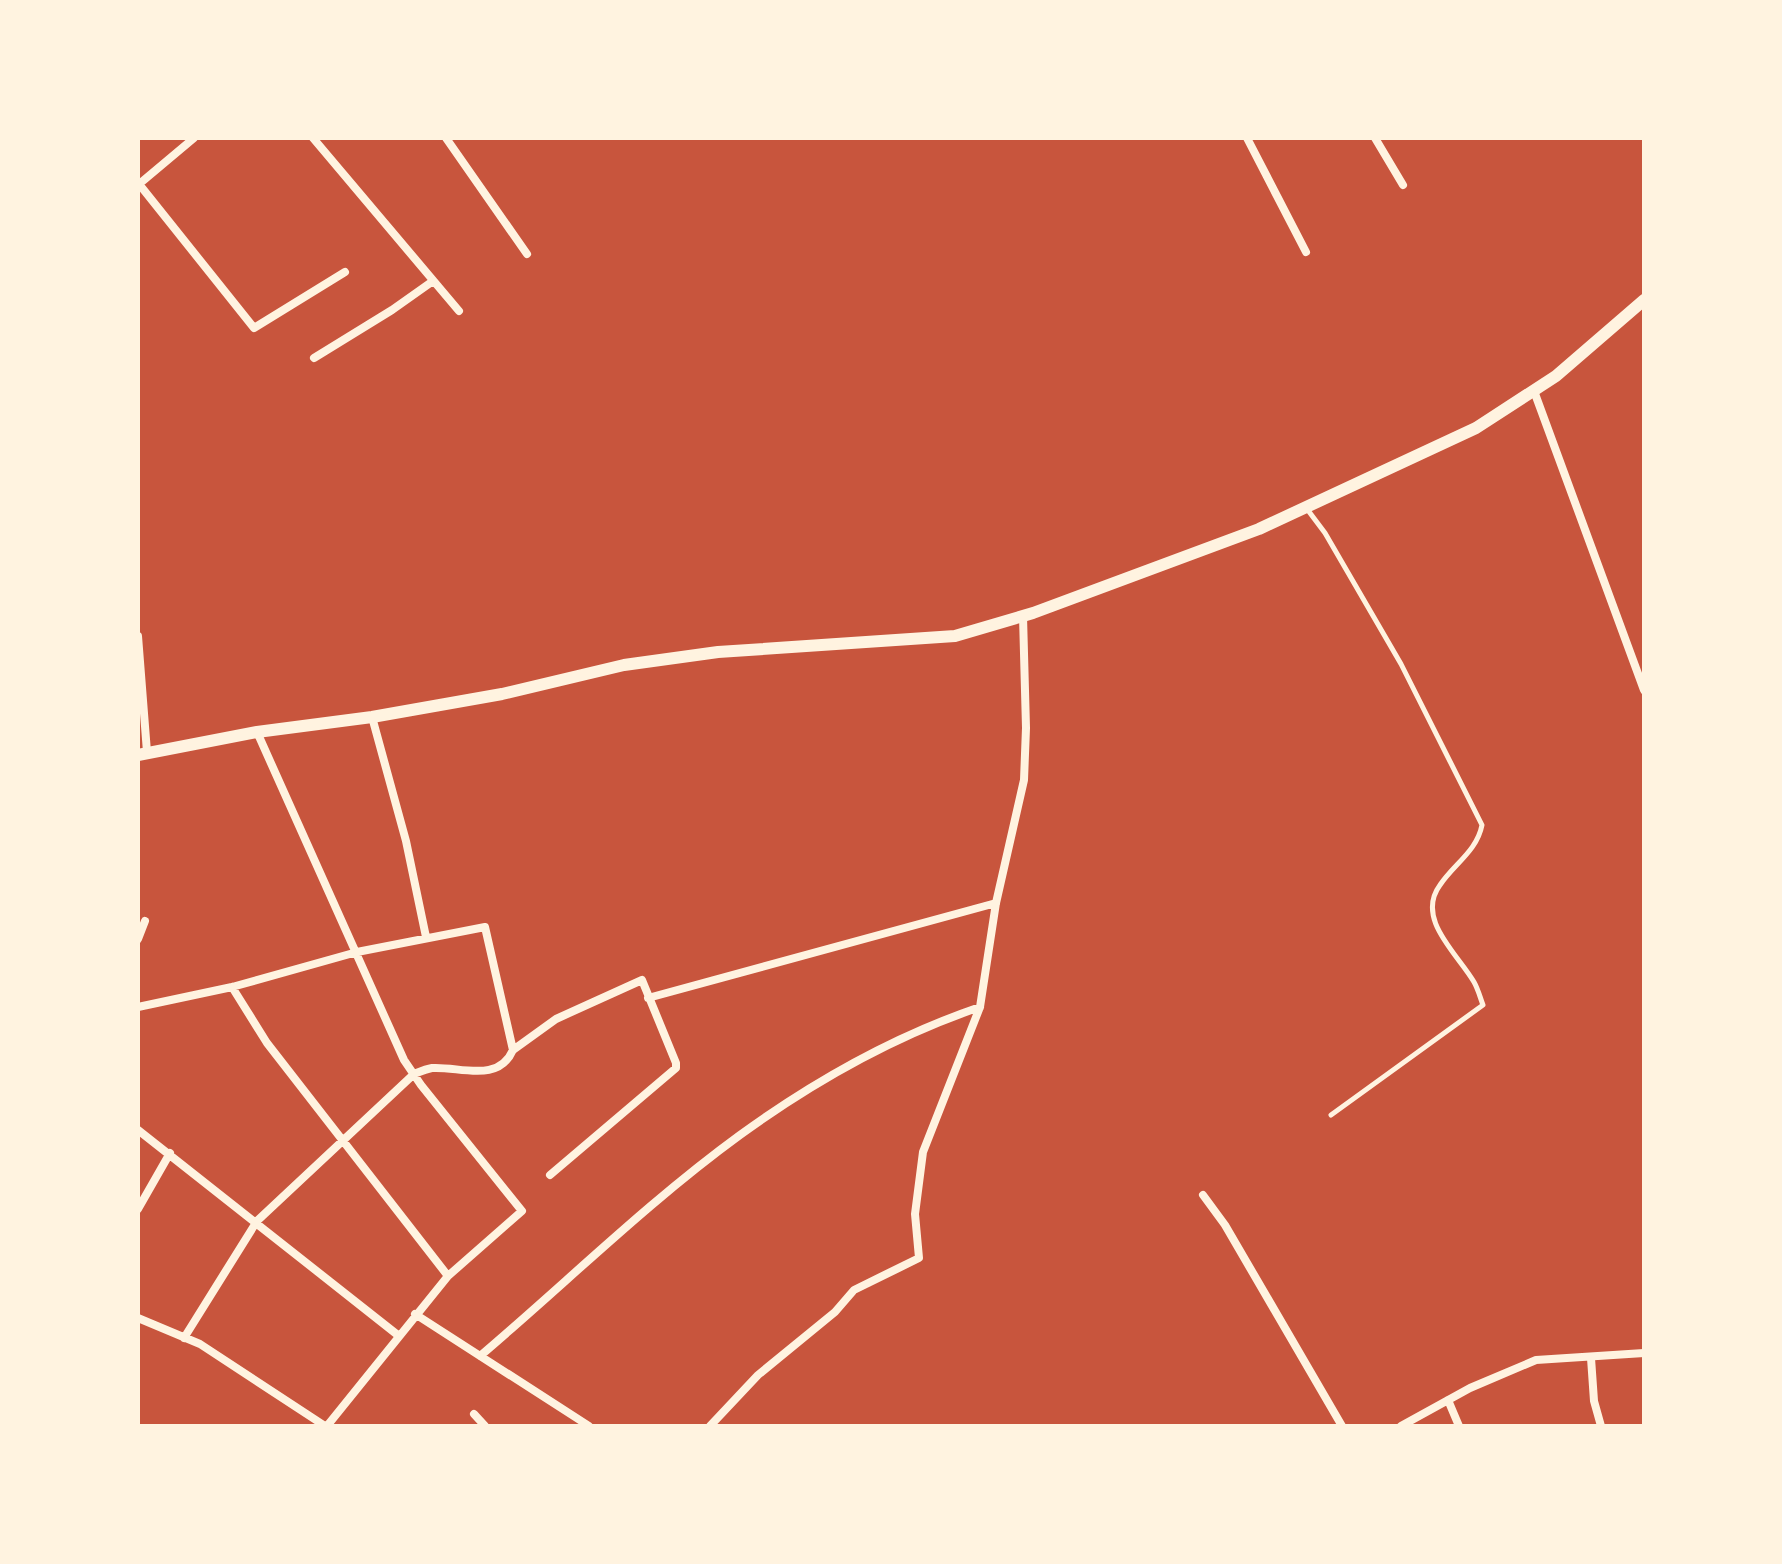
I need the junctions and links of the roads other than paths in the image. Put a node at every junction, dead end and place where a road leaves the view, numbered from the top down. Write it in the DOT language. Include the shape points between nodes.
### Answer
graph roads {
  1 [pos="194,138"];
  2 [pos="313,138"];
  3 [pos="446,138"];
  4 [pos="1247,138"];
  5 [pos="1375,138"];
  6 [pos="139,185"];
  7 [pos="1403,185"];
  8 [pos="1306,252"];
  9 [pos="527,254"];
  10 [pos="345,272"];
  11 [pos="433,281"];
  12 [pos="1644,300"];
  13 [pos="459,311"];
  14 [pos="314,358"];
  15 [pos="1534,391"];
  16 [pos="1307,508"];
  17 [pos="1023,616"];
  18 [pos="138,636"];
  19 [pos="1644,690"];
  20 [pos="372,717"];
  21 [pos="257,732"];
  22 [pos="141,755"];
  23 [pos="996,903"];
  24 [pos="145,921"];
  25 [pos="426,937"];
  26 [pos="138,939"];
  27 [pos="357,952"];
  28 [pos="232,987"];
  29 [pos="648,998"];
  30 [pos="138,1007"];
  31 [pos="980,1007"];
  32 [pos="513,1050"];
  33 [pos="414,1074"];
  34 [pos="1331,1115"];
  35 [pos="138,1130"];
  36 [pos="343,1143"];
  37 [pos="170,1153"];
  38 [pos="550,1175"];
  39 [pos="1203,1195"];
  40 [pos="138,1209"];
  41 [pos="257,1221"];
  42 [pos="448,1276"];
  43 [pos="415,1314"];
  44 [pos="138,1318"];
  45 [pos="399,1336"];
  46 [pos="184,1338"];
  47 [pos="1644,1353"];
  48 [pos="480,1356"];
  49 [pos="1591,1358"];
  50 [pos="1448,1400"];
  51 [pos="474,1414"];
  52 [pos="586,1424"];
  53 [pos="326,1426"];
  54 [pos="485,1426"];
  55 [pos="710,1426"];
  56 [pos="1342,1426"];
  57 [pos="1401,1426"];
  58 [pos="1459,1426"];
  59 [pos="1601,1426"];
  1 -- 6 [label="street"];
  2 -- 11 [label="street"];
  3 -- 9 [label="street"];
  4 -- 8 [label="street"];
  5 -- 7 [label="street"];
  6 -- 10 [label="street" via="254,328"];
  11 -- 13 [label="street"];
  11 -- 14 [label="street"];
  12 -- 15 [label="street"];
  15 -- 16 [label="street" via="1476,428"];
  15 -- 19 [label="street"];
  16 -- 17 [label="street"];
  16 -- 34 [label="lane" via="1401,664 1482,825 1479,840 1438,886 1432,901 1434,923 1476,984 1483,1005"];
  17 -- 20 [label="street" via="955,636 718,652 624,665"];
  17 -- 23 [label="street" via="1024,780"];
  18 -- 22 [label="street"];
  20 -- 21 [label="street"];
  20 -- 25 [label="street"];
  21 -- 22 [label="street"];
  21 -- 27 [label="street"];
  23 -- 29 [label="street"];
  23 -- 31 [label="street"];
  24 -- 26 [label="street"];
  25 -- 27 [label="street"];
  25 -- 32 [label="street" via="485,927"];
  27 -- 28 [label="street"];
  27 -- 33 [label="street"];
  28 -- 30 [label="street"];
  28 -- 36 [label="street"];
  29 -- 32 [label="street" via="640,980 556,1019"];
  29 -- 38 [label="street" via="676,1068"];
  31 -- 48 [label="street" via="885,1047 740,1135"];
  31 -- 55 [label="street" via="923,1152 915,1214 919,1258 854,1290 758,1375"];
  32 -- 33 [label="street" via="488,1072 430,1068"];
  33 -- 36 [label="street"];
  33 -- 42 [label="street" via="522,1211"];
  35 -- 37 [label="street"];
  36 -- 41 [label="street"];
  36 -- 42 [label="street"];
  37 -- 40 [label="street"];
  37 -- 41 [label="street"];
  39 -- 56 [label="street"];
  41 -- 45 [label="street"];
  41 -- 46 [label="street"];
  42 -- 43 [label="street"];
  43 -- 45 [label="street"];
  43 -- 48 [label="street"];
  44 -- 46 [label="street"];
  45 -- 53 [label="street"];
  46 -- 53 [label="street"];
  47 -- 49 [label="street"];
  48 -- 52 [label="street"];
  49 -- 50 [label="street" via="1536,1360"];
  49 -- 59 [label="street"];
  50 -- 57 [label="street"];
  50 -- 58 [label="street"];
  51 -- 54 [label="street"];
}
